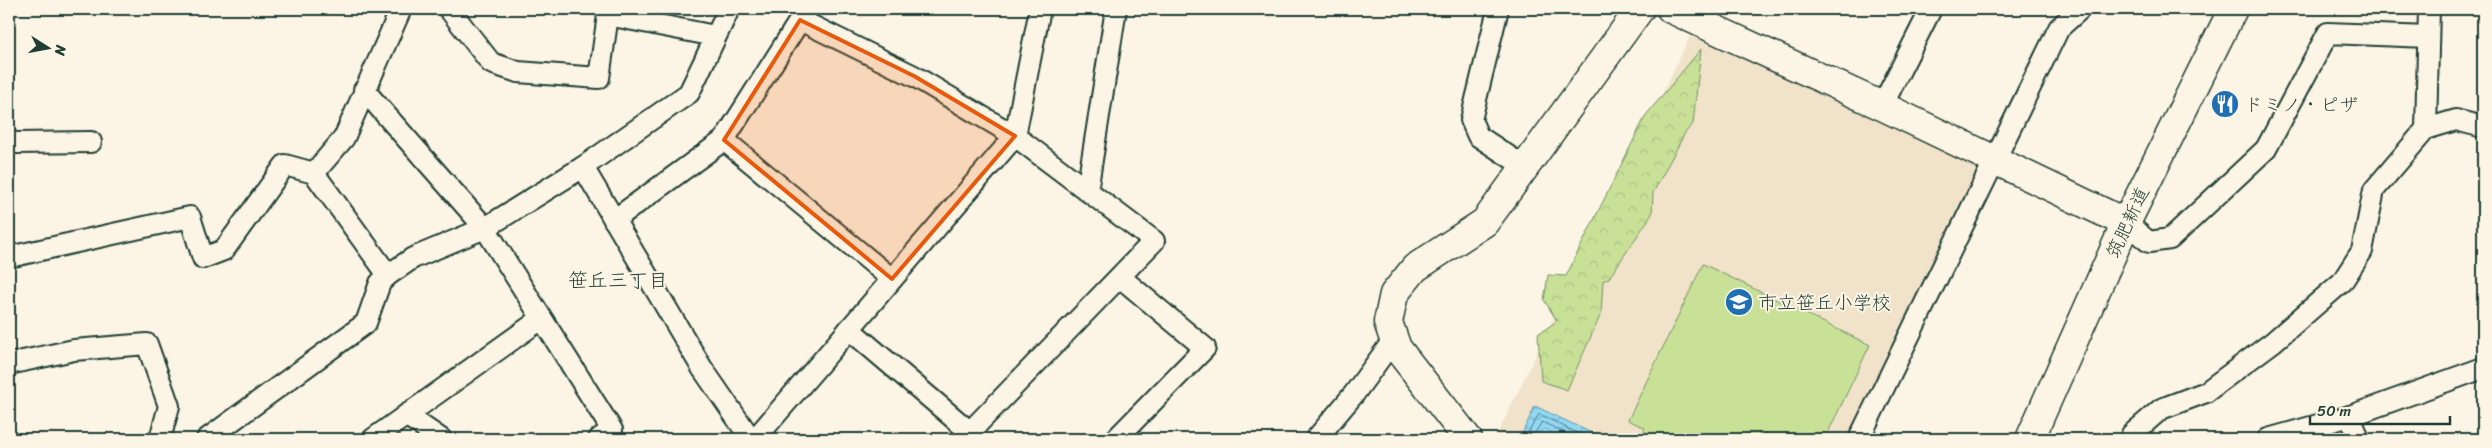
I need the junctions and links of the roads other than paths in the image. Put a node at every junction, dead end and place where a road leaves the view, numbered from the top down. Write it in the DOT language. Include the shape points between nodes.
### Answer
graph roads {
  1 [pos="401,9"];
  2 [pos="449,9"];
  3 [pos="728,9"];
  4 [pos="1040,9"];
  5 [pos="1116,9"];
  6 [pos="1498,9"];
  7 [pos="1640,9"];
  8 [pos="1671,9"];
  9 [pos="1931,9"];
  10 [pos="2080,9"];
  11 [pos="2232,9"];
  12 [pos="2429,9"];
  13 [pos="803,14"];
  14 [pos="715,36"];
  15 [pos="2428,37"];
  16 [pos="364,90"];
  17 [pos="1882,106"];
  18 [pos="2483,127"];
  19 [pos="2426,129"];
  20 [pos="1014,136"];
  21 [pos="724,140"];
  22 [pos="9,141"];
  23 [pos="91,142"];
  24 [pos="1994,160"];
  25 [pos="583,167"];
  26 [pos="1525,167"];
  27 [pos="314,173"];
  28 [pos="1087,191"];
  29 [pos="614,220"];
  30 [pos="2126,223"];
  31 [pos="485,228"];
  32 [pos="9,257"];
  33 [pos="388,275"];
  34 [pos="1120,277"];
  35 [pos="892,278"];
  36 [pos="541,319"];
  37 [pos="849,330"];
  38 [pos="1394,339"];
  39 [pos="9,364"];
  40 [pos="2483,368"];
  41 [pos="406,415"];
  42 [pos="2350,416"];
  43 [pos="967,436"];
  44 [pos="160,439"];
  45 [pos="207,439"];
  46 [pos="373,439"];
  47 [pos="441,439"];
  48 [pos="599,439"];
  49 [pos="751,439"];
  50 [pos="755,439"];
  51 [pos="1116,439"];
  52 [pos="1316,439"];
  53 [pos="1468,439"];
  54 [pos="1859,439"];
  55 [pos="2030,439"];
  56 [pos="2130,439"];
  57 [pos="2268,439"];
  58 [pos="2359,439"];
  1 -- 16 [label="street"];
  2 -- 14 [label="street" via="491,63 518,72 600,78 608,16"];
  3 -- 14 [label="street"];
  4 -- 20 [label="street"];
  5 -- 28 [label="street"];
  6 -- 26 [label="street" via="1471,120 1478,136"];
  7 -- 26 [label="street"];
  8 -- 17 [label="street"];
  9 -- 17 [label="street"];
  10 -- 24 [label="street" via="2059,28"];
  11 -- 30 [label="street, 筑肥新道"];
  12 -- 15 [label="street"];
  13 -- 20 [label="street"];
  13 -- 21 [label="street"];
  14 -- 25 [label="street" via="689,93"];
  15 -- 19 [label="street"];
  15 -- 30 [label="street" via="2328,33 2266,149 2170,239 2149,242"];
  16 -- 27 [label="street" via="344,138"];
  16 -- 31 [label="street"];
  17 -- 24 [label="street"];
  18 -- 19 [label="street" via="2456,120"];
  19 -- 56 [label="street" via="2374,190 2362,250 2342,282 2266,348 2206,392 2161,409"];
  20 -- 28 [label="street"];
  20 -- 35 [label="street"];
  21 -- 29 [label="street"];
  21 -- 35 [label="street"];
  22 -- 23 [label="street"];
  24 -- 30 [label="street"];
  24 -- 54 [label="street"];
  25 -- 29 [label="street"];
  25 -- 31 [label="street"];
  26 -- 38 [label="street" via="1485,222 1415,268 1394,294 1388,322"];
  27 -- 32 [label="street" via="285,165 224,250 203,258 190,217"];
  27 -- 33 [label="street"];
  28 -- 34 [label="street" via="1154,241"];
  29 -- 49 [label="street" via="702,368"];
  30 -- 55 [label="street, 筑肥新道"];
  31 -- 33 [label="street" via="413,258"];
  31 -- 36 [label="street"];
  33 -- 45 [label="street" via="380,283 366,324"];
  34 -- 43 [label="street"];
  34 -- 51 [label="street" via="1206,348"];
  35 -- 37 [label="street"];
  36 -- 41 [label="street"];
  36 -- 48 [label="street" via="612,430"];
  37 -- 43 [label="street"];
  37 -- 50 [label="street"];
  38 -- 52 [label="street"];
  38 -- 53 [label="street" via="1396,348"];
  39 -- 44 [label="street" via="74,350 147,344 169,406"];
  40 -- 42 [label="street"];
  41 -- 46 [label="street"];
  41 -- 47 [label="street"];
  42 -- 57 [label="street"];
  42 -- 58 [label="street"];
}
